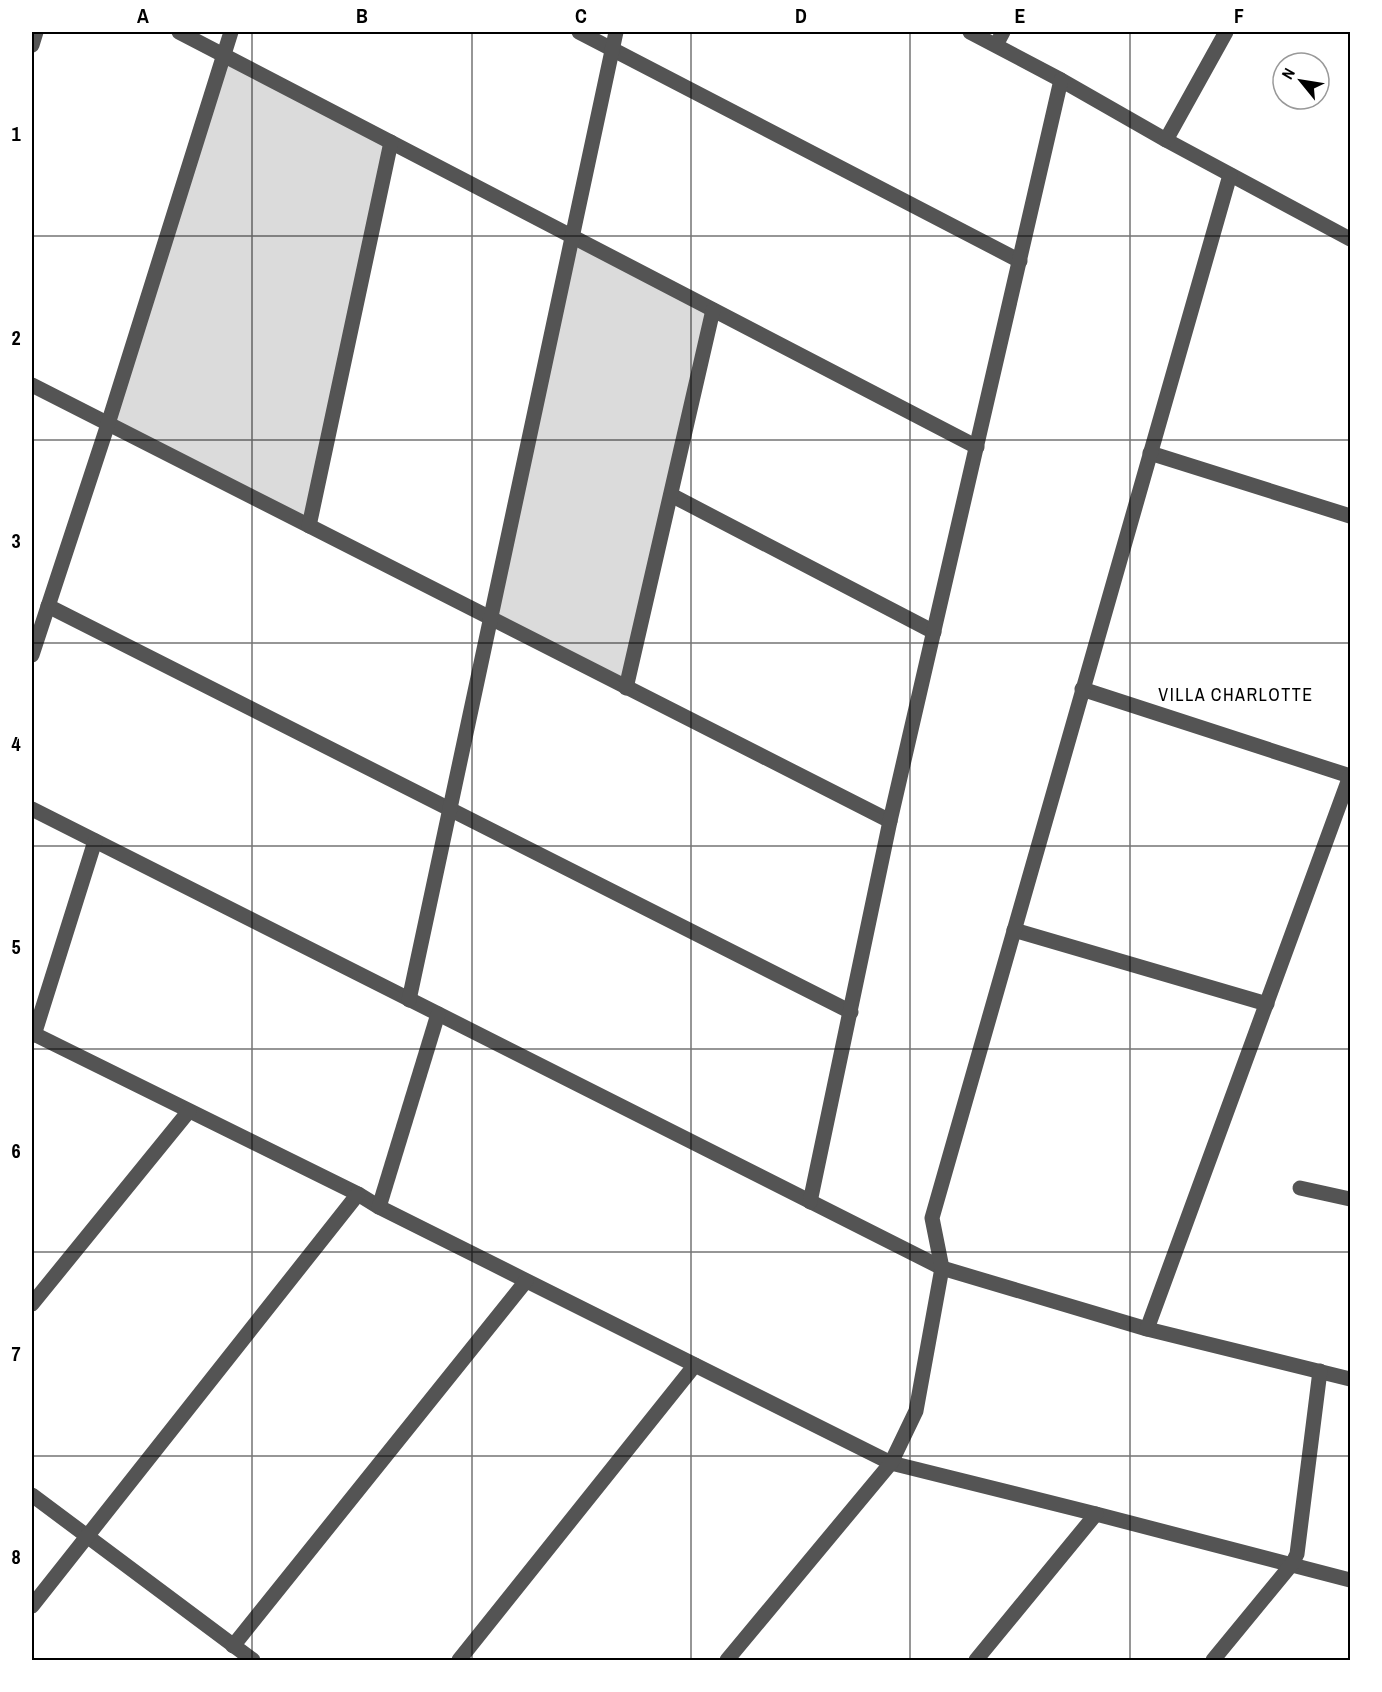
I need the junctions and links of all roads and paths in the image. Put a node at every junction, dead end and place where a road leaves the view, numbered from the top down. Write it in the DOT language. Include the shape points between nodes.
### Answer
graph roads {
  1 [pos="36,32"];
  2 [pos="179,32"];
  3 [pos="231,32"];
  4 [pos="579,32"];
  5 [pos="616,32"];
  6 [pos="970,32"];
  7 [pos="1226,32"];
  8 [pos="1000,38"];
  9 [pos="32,45"];
  10 [pos="612,48"];
  11 [pos="224,55"];
  12 [pos="1061,80"];
  13 [pos="1166,140"];
  14 [pos="391,142"];
  15 [pos="1230,175"];
  16 [pos="1349,234"];
  17 [pos="572,236"];
  18 [pos="1020,261"];
  19 [pos="713,310"];
  20 [pos="32,385"];
  21 [pos="108,424"];
  22 [pos="977,447"];
  23 [pos="1150,453"];
  24 [pos="671,495"];
  25 [pos="1350,516"];
  26 [pos="309,526"];
  27 [pos="48,606"];
  28 [pos="490,618"];
  29 [pos="934,632"];
  30 [pos="32,655"];
  31 [pos="626,688"];
  32 [pos="1082,689"];
  33 [pos="1350,776"];
  34 [pos="32,809"];
  35 [pos="450,809"];
  36 [pos="890,822"];
  37 [pos="95,841"];
  38 [pos="1014,930"];
  39 [pos="409,1000"];
  40 [pos="1267,1004"];
  41 [pos="851,1012"];
  42 [pos="438,1014"];
  43 [pos="33,1034"];
  44 [pos="189,1111"];
  45 [pos="1300,1188"];
  46 [pos="358,1194"];
  47 [pos="1350,1199"];
  48 [pos="810,1202"];
  49 [pos="379,1207"];
  50 [pos="942,1268"];
  51 [pos="526,1281"];
  52 [pos="32,1304"];
  53 [pos="1147,1329"];
  54 [pos="695,1365"];
  55 [pos="1320,1371"];
  56 [pos="1350,1379"];
  57 [pos="891,1463"];
  58 [pos="32,1495"];
  59 [pos="1096,1514"];
  60 [pos="87,1537"];
  61 [pos="1292,1564"];
  62 [pos="1350,1580"];
  63 [pos="32,1606"];
  64 [pos="233,1646"];
  65 [pos="253,1660"];
  66 [pos="459,1660"];
  67 [pos="727,1660"];
  68 [pos="976,1660"];
  69 [pos="1213,1660"];
  1 -- 9 [label="street"];
  2 -- 11 [label="street"];
  3 -- 11 [label="street"];
  4 -- 10 [label="street"];
  5 -- 10 [label="street"];
  6 -- 8 [label="street"];
  7 -- 13 [label="street"];
  8 -- 12 [label="street"];
  10 -- 17 [label="street"];
  10 -- 18 [label="street"];
  11 -- 14 [label="street"];
  11 -- 21 [label="street"];
  12 -- 13 [label="street"];
  12 -- 18 [label="street"];
  13 -- 15 [label="street"];
  14 -- 17 [label="street"];
  14 -- 26 [label="street"];
  15 -- 16 [label="street"];
  15 -- 23 [label="street"];
  17 -- 19 [label="street"];
  17 -- 28 [label="street"];
  18 -- 22 [label="street"];
  19 -- 22 [label="street"];
  19 -- 24 [label="street"];
  20 -- 21 [label="street"];
  21 -- 26 [label="street"];
  21 -- 27 [label="street"];
  22 -- 29 [label="street"];
  23 -- 25 [label="street"];
  23 -- 32 [label="street"];
  24 -- 29 [label="street"];
  24 -- 31 [label="street"];
  26 -- 28 [label="street"];
  27 -- 30 [label="street"];
  27 -- 35 [label="street"];
  28 -- 31 [label="street"];
  28 -- 35 [label="street"];
  29 -- 36 [label="street"];
  31 -- 36 [label="street"];
  32 -- 33 [label="street"];
  32 -- 38 [label="street"];
  33 -- 40 [label="street"];
  34 -- 37 [label="street"];
  35 -- 39 [label="street"];
  35 -- 41 [label="street"];
  36 -- 41 [label="street"];
  37 -- 39 [label="street"];
  37 -- 43 [label="street"];
  38 -- 40 [label="street"];
  38 -- 50 [label="street" via="932,1218"];
  39 -- 42 [label="street"];
  40 -- 53 [label="street"];
  41 -- 48 [label="street"];
  42 -- 48 [label="street"];
  42 -- 49 [label="street"];
  43 -- 44 [label="street"];
  44 -- 46 [label="street"];
  44 -- 52 [label="street"];
  45 -- 47 [label="street"];
  46 -- 49 [label="street"];
  46 -- 60 [label="street"];
  48 -- 50 [label="street"];
  49 -- 51 [label="street"];
  50 -- 53 [label="street"];
  50 -- 57 [label="street" via="916,1411"];
  51 -- 54 [label="street"];
  51 -- 64 [label="street"];
  53 -- 55 [label="street"];
  54 -- 57 [label="street"];
  54 -- 66 [label="street"];
  55 -- 56 [label="street"];
  55 -- 61 [label="street" via="1298,1554"];
  57 -- 59 [label="street"];
  57 -- 67 [label="street"];
  58 -- 60 [label="street"];
  59 -- 61 [label="street"];
  59 -- 68 [label="street"];
  60 -- 63 [label="street"];
  60 -- 64 [label="street"];
  61 -- 62 [label="street"];
  61 -- 69 [label="street"];
  64 -- 65 [label="street"];
}
